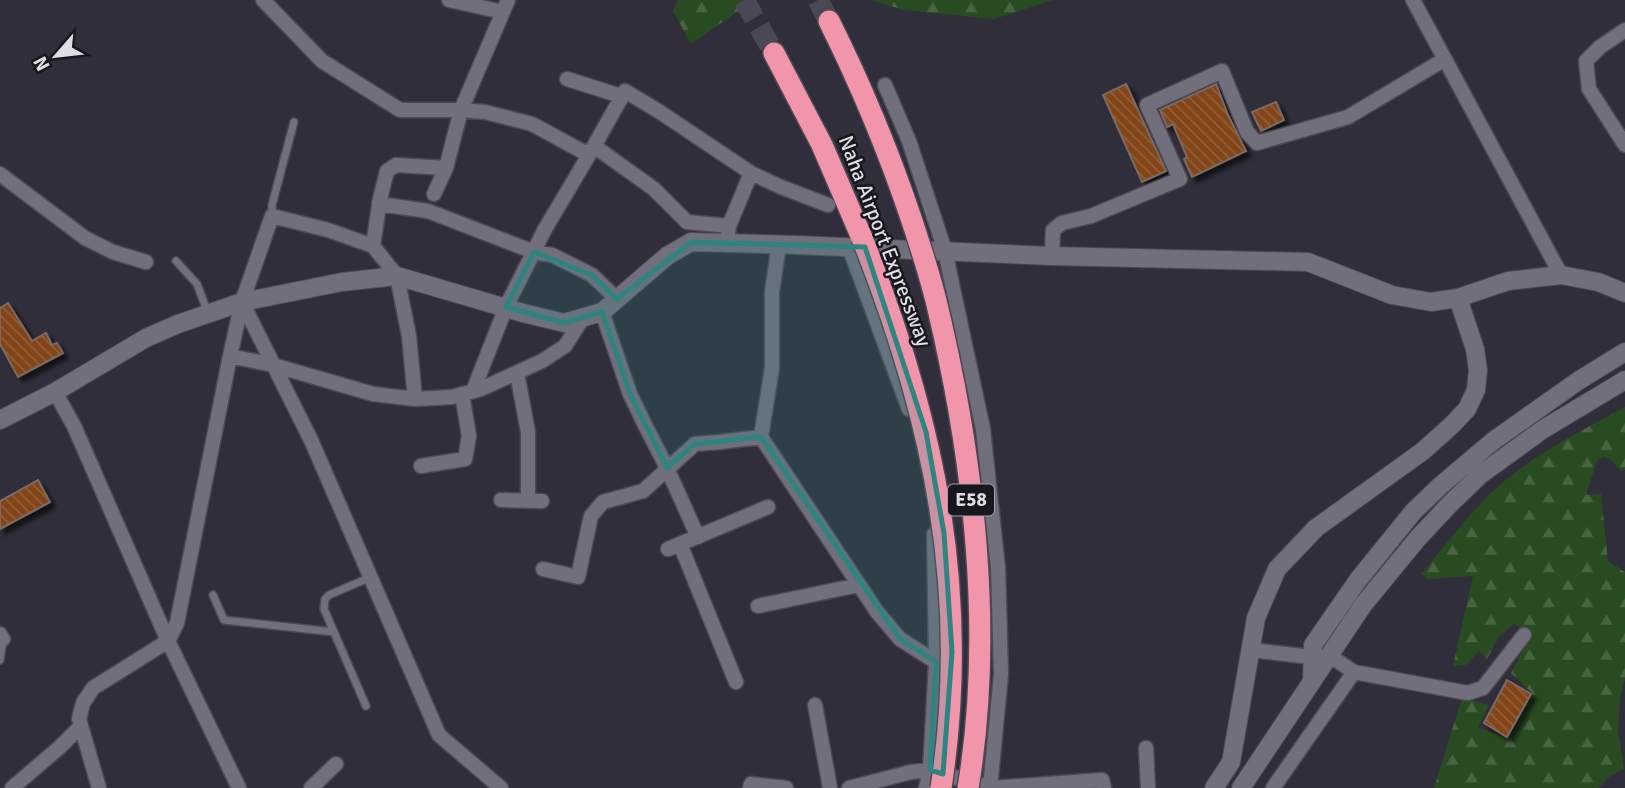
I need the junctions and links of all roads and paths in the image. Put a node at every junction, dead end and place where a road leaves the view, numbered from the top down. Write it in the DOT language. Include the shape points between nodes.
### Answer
graph roads {
  1 [pos="263,0"];
  2 [pos="449,0"];
  3 [pos="1413,0"];
  4 [pos="505,6"];
  5 [pos="829,21"];
  6 [pos="1625,30"];
  7 [pos="774,53"];
  8 [pos="1445,59"];
  9 [pos="567,79"];
  10 [pos="885,85"];
  11 [pos="621,96"];
  12 [pos="461,110"];
  13 [pos="294,122"];
  14 [pos="1625,145"];
  15 [pos="591,150"];
  16 [pos="446,168"];
  17 [pos="751,173"];
  18 [pos="0,174"];
  19 [pos="434,194"];
  20 [pos="379,204"];
  21 [pos="828,205"];
  22 [pos="272,216"];
  23 [pos="728,235"];
  24 [pos="855,242"];
  25 [pos="779,244"];
  26 [pos="373,246"];
  27 [pos="945,251"];
  28 [pos="534,252"];
  29 [pos="1052,256"];
  30 [pos="176,261"];
  31 [pos="146,262"];
  32 [pos="1561,275"];
  33 [pos="397,276"];
  34 [pos="1625,293"];
  35 [pos="1458,298"];
  36 [pos="617,299"];
  37 [pos="242,302"];
  38 [pos="506,307"];
  39 [pos="602,312"];
  40 [pos="208,313"];
  41 [pos="583,318"];
  42 [pos="1625,352"];
  43 [pos="230,356"];
  44 [pos="273,365"];
  45 [pos="517,373"];
  46 [pos="1625,380"];
  47 [pos="55,392"];
  48 [pos="467,393"];
  49 [pos="415,399"];
  50 [pos="0,420"];
  51 [pos="761,437"];
  52 [pos="421,466"];
  53 [pos="667,468"];
  54 [pos="501,500"];
  55 [pos="768,507"];
  56 [pos="698,537"];
  57 [pos="543,569"];
  58 [pos="371,577"];
  59 [pos="859,585"];
  60 [pos="213,595"];
  61 [pos="758,606"];
  62 [pos="334,632"];
  63 [pos="1524,635"];
  64 [pos="2,637"];
  65 [pos="168,641"];
  66 [pos="1251,650"];
  67 [pos="1330,656"];
  68 [pos="1312,657"];
  69 [pos="0,660"];
  70 [pos="936,662"];
  71 [pos="1354,672"];
  72 [pos="736,682"];
  73 [pos="1312,682"];
  74 [pos="816,705"];
  75 [pos="366,706"];
  76 [pos="81,726"];
  77 [pos="1146,748"];
  78 [pos="336,764"];
  79 [pos="935,779"];
  80 [pos="12,788"];
  81 [pos="99,788"];
  82 [pos="239,788"];
  83 [pos="311,788"];
  84 [pos="501,788"];
  85 [pos="750,788"];
  86 [pos="786,788"];
  87 [pos="831,788"];
  88 [pos="849,788"];
  89 [pos="926,788"];
  90 [pos="968,788"];
  91 [pos="990,788"];
  92 [pos="1104,788"];
  93 [pos="1148,788"];
  94 [pos="1214,788"];
  95 [pos="1241,788"];
  96 [pos="1273,788"];
  1 -- 12 [label="street" via="322,61 400,110"];
  2 -- 4 [label="street"];
  3 -- 8 [label="street"];
  4 -- 12 [label="street"];
  5 -- 90 [label="highway, Naha Airport Expressway / E58, bridge" via="891,157 937,307 954,383 971,497 980,649"];
  6 -- 14 [label="street" via="1586,61 1589,89"];
  7 -- 24 [label="highway, Naha Airport Expressway / E58" via="822,145"];
  8 -- 29 [label="street" via="1348,117 1257,143 1247,132 1222,71 1147,105 1180,179 1091,216 1062,223 1053,230"];
  8 -- 32 [label="street"];
  9 -- 11 [label="street"];
  10 -- 27 [label="street" via="909,141"];
  11 -- 15 [label="street"];
  11 -- 17 [label="street" via="625,91"];
  12 -- 15 [label="street" via="532,124"];
  12 -- 16 [label="street"];
  13 -- 22 [label="lane"];
  15 -- 23 [label="street" via="654,189 687,222"];
  15 -- 28 [label="street"];
  16 -- 19 [label="street"];
  16 -- 20 [label="street" via="396,165 387,171"];
  17 -- 21 [label="street"];
  17 -- 23 [label="street"];
  18 -- 31 [label="street" via="85,238"];
  20 -- 26 [label="street"];
  20 -- 28 [label="street" via="428,211"];
  22 -- 26 [label="street"];
  22 -- 37 [label="street"];
  23 -- 25 [label="street"];
  23 -- 36 [label="street" via="691,242 667,256"];
  24 -- 25 [label="street"];
  24 -- 27 [label="street"];
  24 -- 70 [label="street" via="928,466 934,512"];
  24 -- 79 [label="highway, Naha Airport Expressway / E58, bridge" via="883,292 906,362 926,432 944,533 950,582 951,689 948,730"];
  25 -- 51 [label="street" via="772,292 772,368"];
  26 -- 33 [label="street"];
  27 -- 29 [label="street"];
  27 -- 91 [label="street" via="983,429 998,568 1001,674"];
  28 -- 36 [label="street" via="552,255 592,275"];
  28 -- 38 [label="street"];
  29 -- 35 [label="street" via="1308,262 1392,295 1431,302"];
  30 -- 40 [label="lane" via="197,284"];
  32 -- 34 [label="street"];
  32 -- 35 [label="street" via="1508,281"];
  33 -- 37 [label="street"];
  33 -- 38 [label="street"];
  33 -- 49 [label="street"];
  35 -- 66 [label="street" via="1478,370 1476,390 1466,409 1423,451 1316,528 1278,569 1256,618"];
  36 -- 39 [label="street"];
  37 -- 40 [label="street"];
  37 -- 43 [label="street"];
  37 -- 44 [label="street"];
  38 -- 41 [label="street" via="564,323"];
  38 -- 48 [label="street"];
  39 -- 41 [label="street"];
  39 -- 53 [label="street" via="630,394"];
  40 -- 47 [label="street" via="146,338"];
  41 -- 45 [label="street" via="565,346"];
  42 -- 68 [label="street" via="1493,440 1413,512 1358,580 1313,645"];
  43 -- 44 [label="street"];
  43 -- 65 [label="street" via="177,623"];
  44 -- 49 [label="street" via="373,394"];
  44 -- 58 [label="street"];
  45 -- 48 [label="street"];
  45 -- 54 [label="street" via="535,501"];
  46 -- 67 [label="street" via="1542,430 1472,483 1394,567"];
  47 -- 50 [label="street"];
  47 -- 65 [label="street"];
  48 -- 49 [label="street"];
  48 -- 52 [label="street" via="466,459"];
  51 -- 53 [label="street" via="695,444"];
  51 -- 59 [label="street"];
  53 -- 56 [label="street"];
  53 -- 57 [label="street" via="643,491 603,502 591,516 578,577"];
  55 -- 56 [label="street"];
  56 -- 72 [label="street" via="674,547"];
  58 -- 62 [label="lane" via="325,599 324,609"];
  58 -- 84 [label="street" via="439,735"];
  59 -- 61 [label="street"];
  59 -- 70 [label="street" via="900,639"];
  60 -- 62 [label="lane" via="224,620"];
  62 -- 75 [label="lane"];
  63 -- 71 [label="street" via="1483,688 1468,693"];
  64 -- 69 [label="lane"];
  65 -- 76 [label="street" via="93,688 83,703"];
  65 -- 82 [label="street"];
  66 -- 68 [label="street"];
  66 -- 94 [label="street" via="1231,761"];
  67 -- 71 [label="street"];
  67 -- 73 [label="street"];
  68 -- 73 [label="street"];
  70 -- 79 [label="street"];
  71 -- 96 [label="street"];
  73 -- 95 [label="street"];
  74 -- 87 [label="street"];
  76 -- 80 [label="street"];
  76 -- 81 [label="street"];
  77 -- 93 [label="street"];
  78 -- 83 [label="street"];
  79 -- 88 [label="street" via="911,772"];
  79 -- 89 [label="street"];
  79 -- 91 [label="street"];
  85 -- 86 [label="street" via="751,784"];
  91 -- 92 [label="street" via="1102,780"];
}
